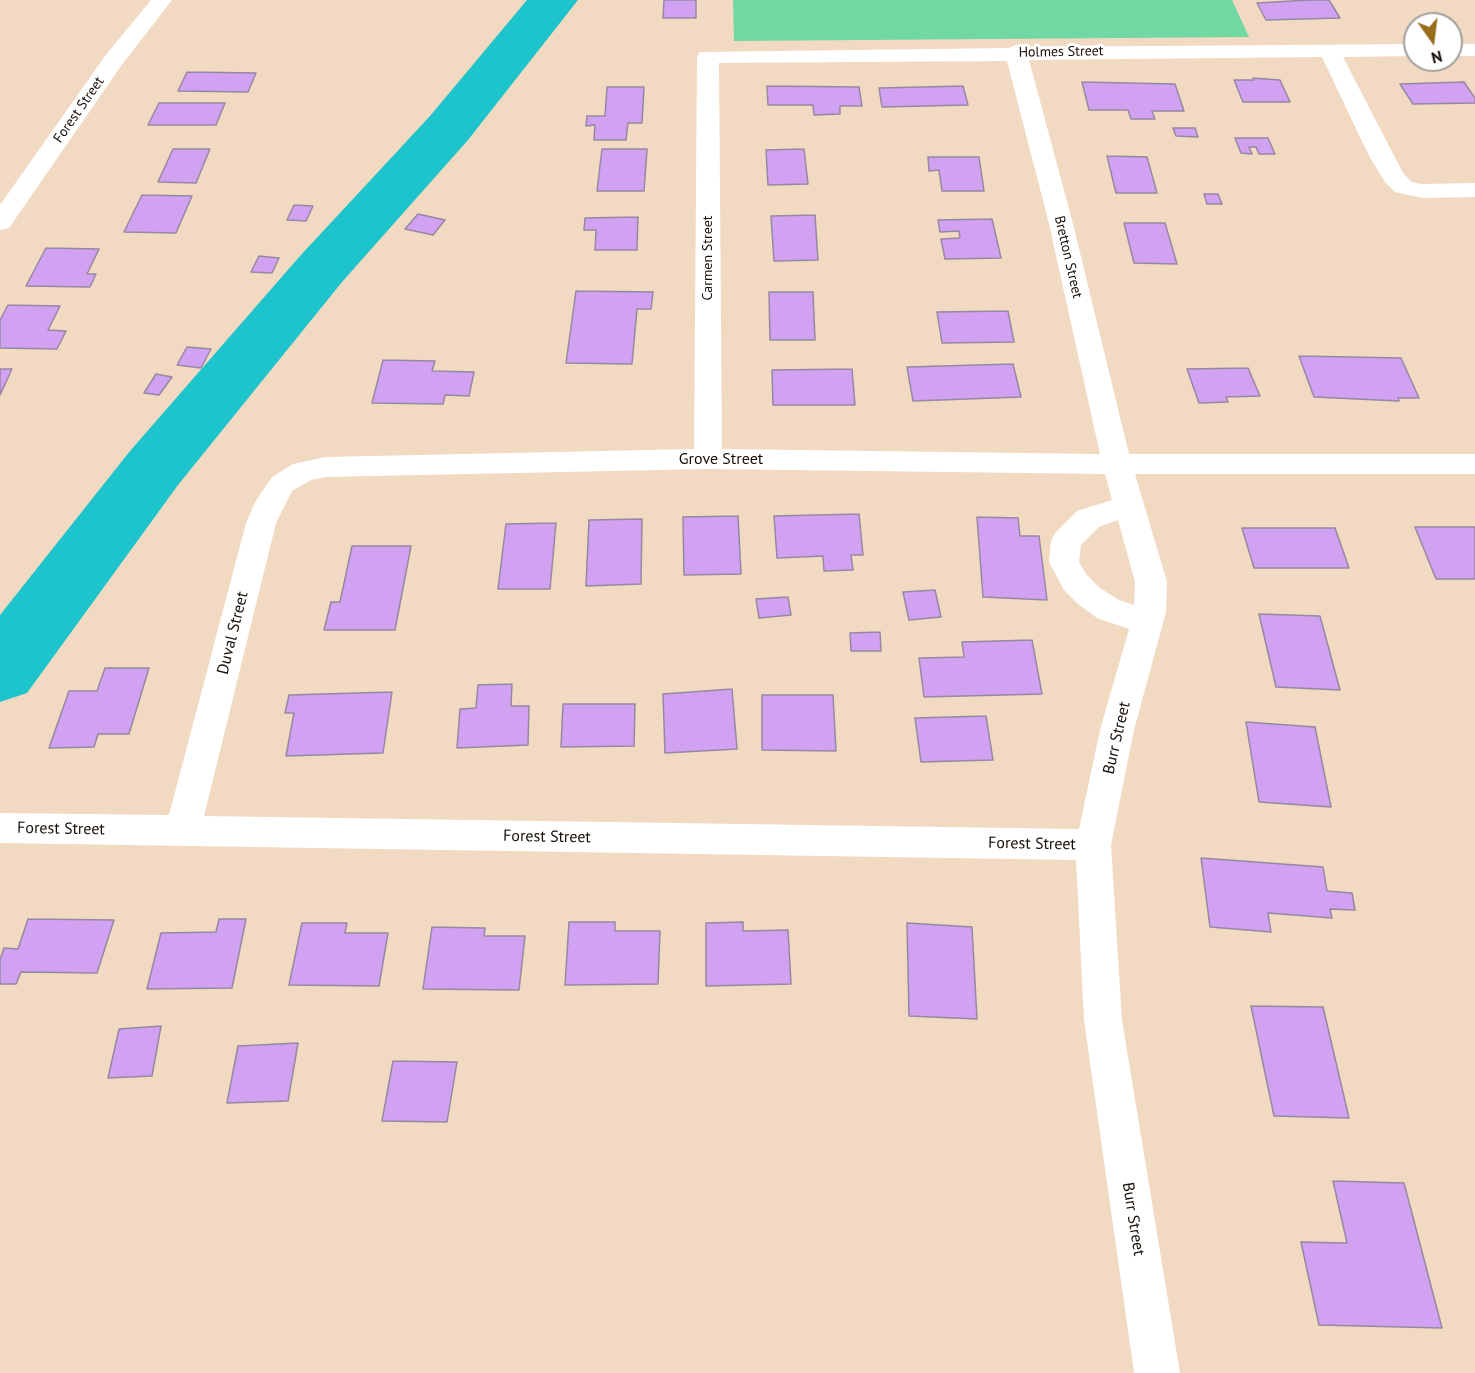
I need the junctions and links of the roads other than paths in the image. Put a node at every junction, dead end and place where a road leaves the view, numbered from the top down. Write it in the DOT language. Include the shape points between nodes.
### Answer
graph roads {
  1 [pos="162,0"];
  2 [pos="1329,50"];
  3 [pos="1403,50"];
  4 [pos="1016,52"];
  5 [pos="708,57"];
  6 [pos="1475,190"];
  7 [pos="0,223"];
  8 [pos="708,459"];
  9 [pos="1117,464"];
  10 [pos="1475,464"];
  11 [pos="325,467"];
  12 [pos="1130,505"];
  13 [pos="1147,622"];
  14 [pos="0,828"];
  15 [pos="183,831"];
  16 [pos="1093,844"];
  17 [pos="1157,1373"];
  1 -- 7 [label="street, Forest Street" via="113,61"];
  2 -- 3 [label="street, Holmes Street"];
  2 -- 4 [label="street, Holmes Street"];
  2 -- 6 [label="street" via="1393,177 1404,187 1422,191"];
  4 -- 5 [label="street, Holmes Street"];
  4 -- 9 [label="street, Bretton Street"];
  5 -- 8 [label="street, Carmen Street"];
  8 -- 9 [label="street, Grove Street"];
  8 -- 11 [label="street, Grove Street"];
  9 -- 10 [label="street"];
  9 -- 12 [label="street, Burr Street"];
  11 -- 15 [label="street, Duval Street" via="303,471 282,484 261,523"];
  12 -- 13 [label="street, Burr Street" via="1151,582"];
  12 -- 13 [label="street" via="1088,519 1066,541 1064,562 1074,582 1089,596 1108,609"];
  13 -- 16 [label="street, Burr Street"];
  14 -- 15 [label="street, Forest Street"];
  15 -- 16 [label="street, Forest Street"];
  16 -- 17 [label="street, Burr Street" via="1103,1020"];
}
